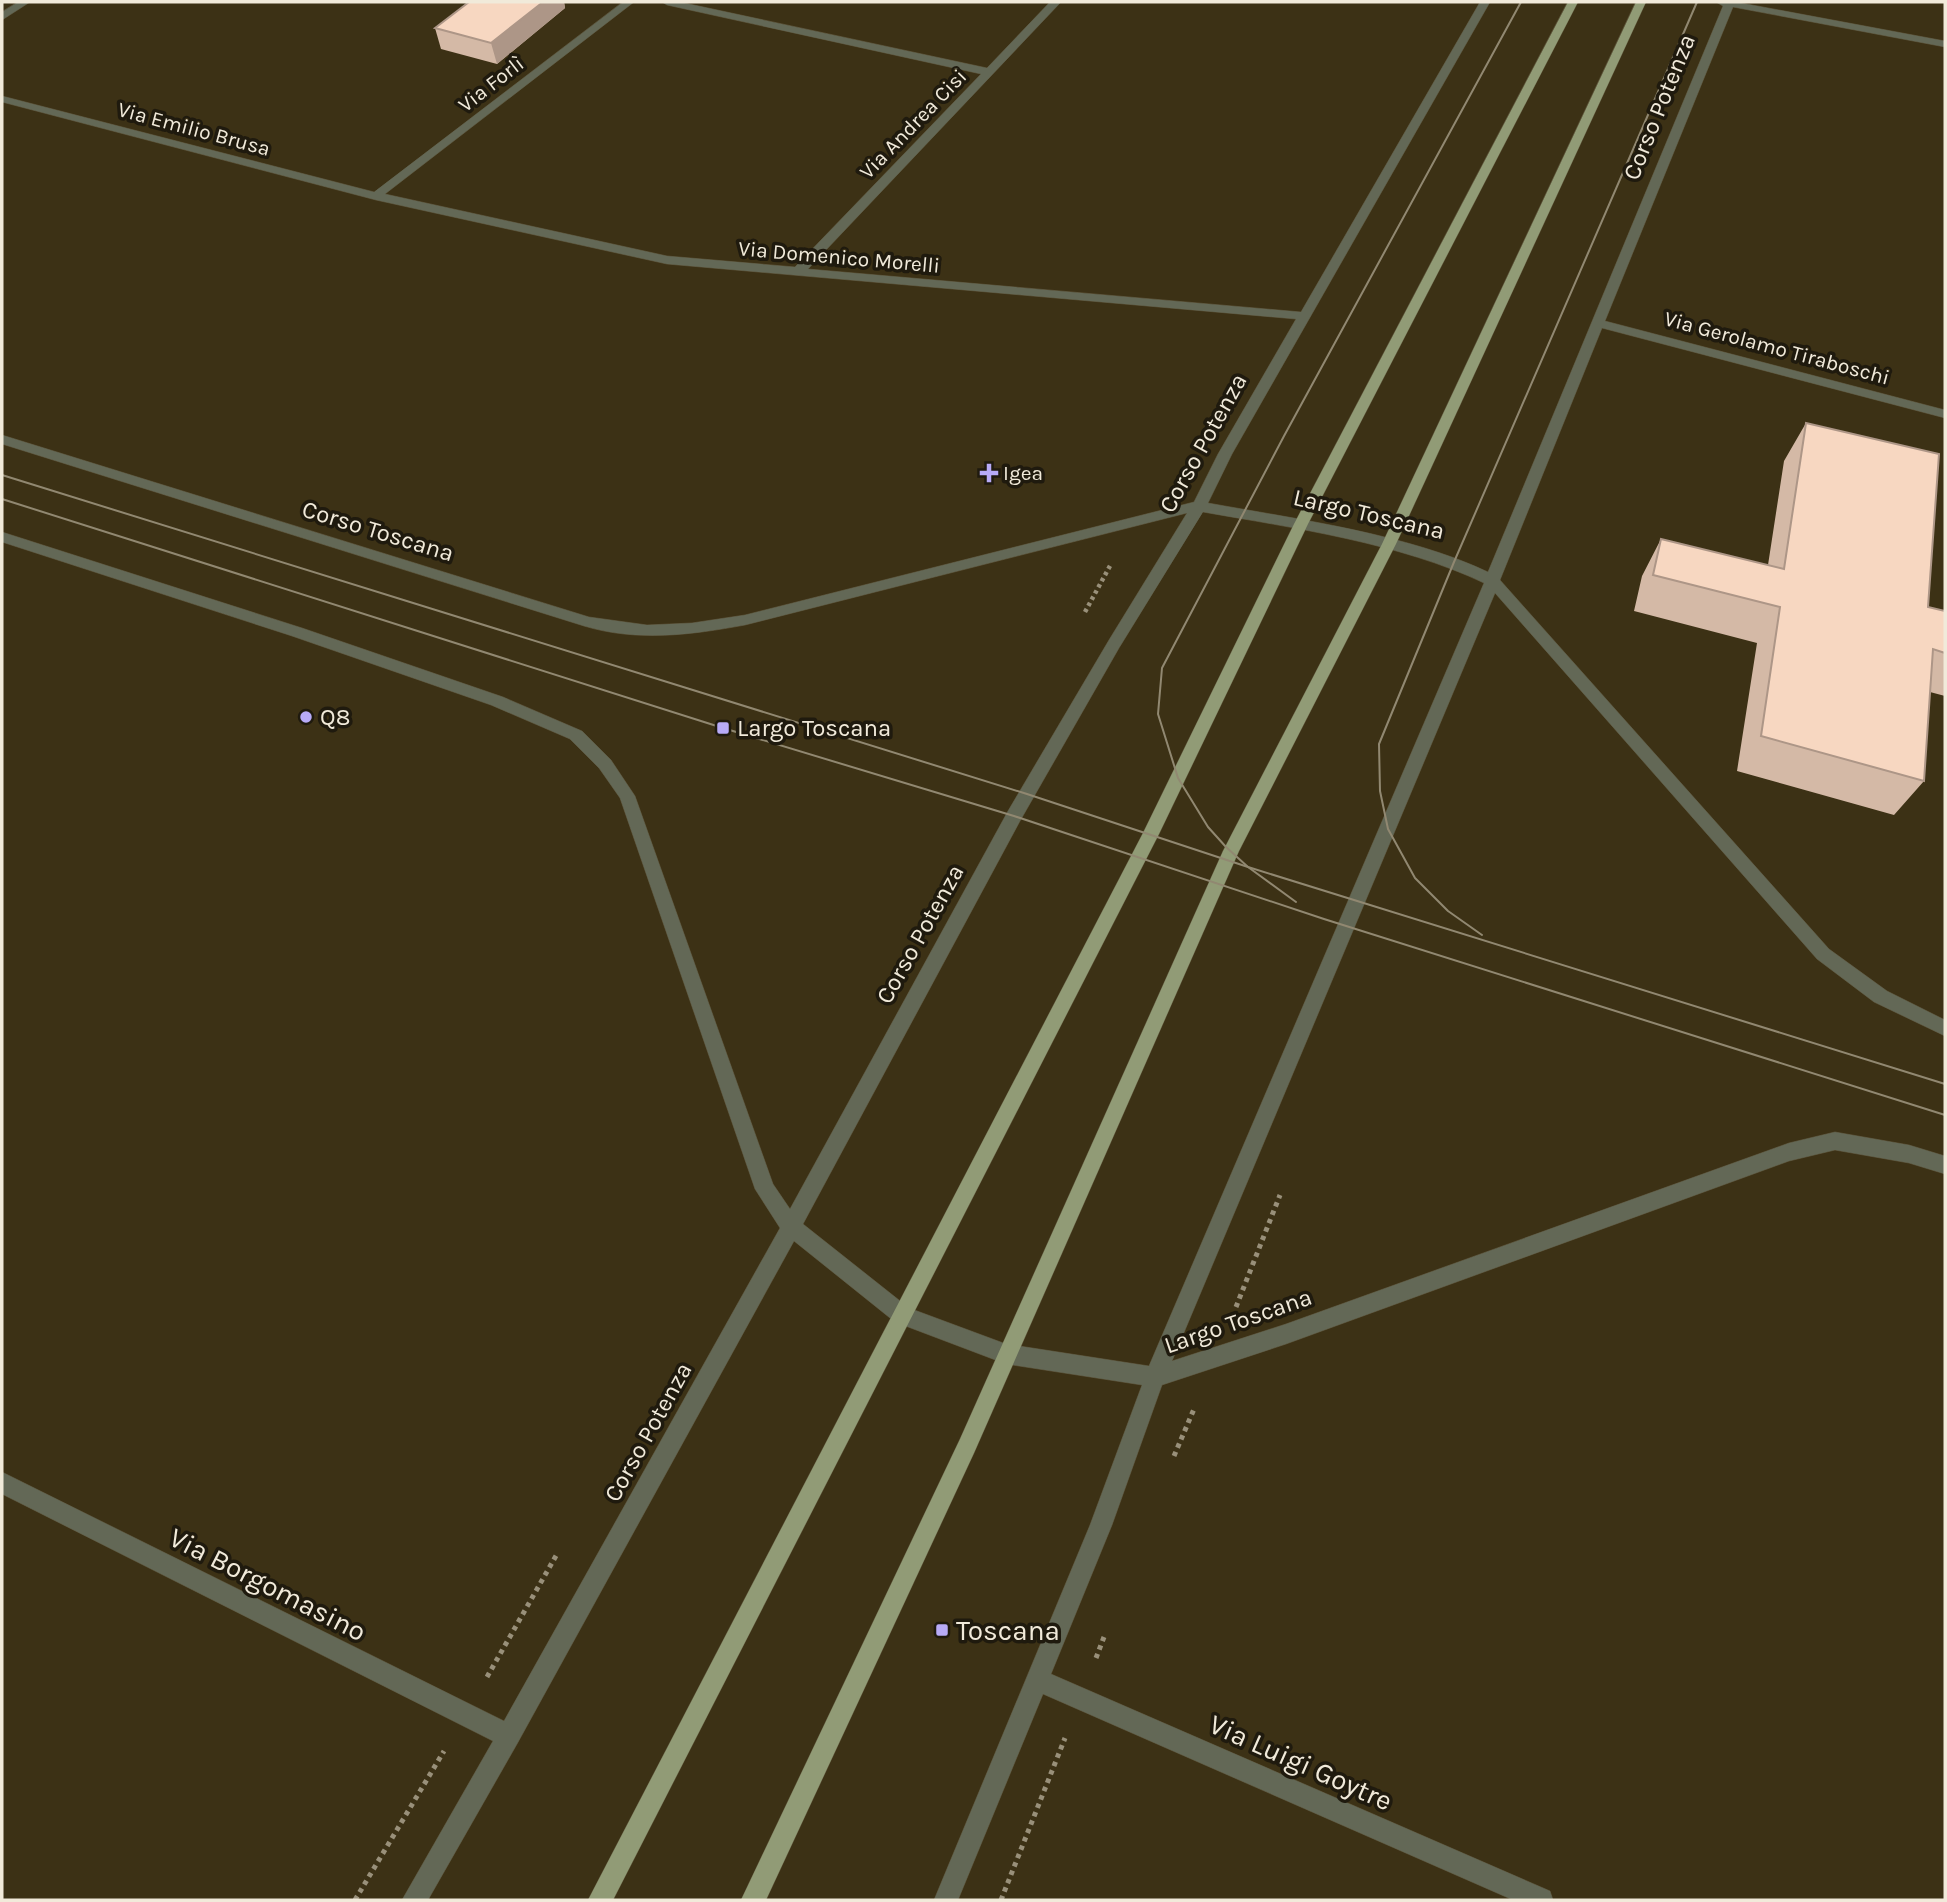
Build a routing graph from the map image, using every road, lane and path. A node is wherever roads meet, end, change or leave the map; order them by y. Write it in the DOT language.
graph roads {
  1 [pos="25,2"];
  2 [pos="629,2"];
  3 [pos="667,2"];
  4 [pos="1056,2"];
  5 [pos="1485,2"];
  6 [pos="1573,2"];
  7 [pos="1641,2"];
  8 [pos="1726,3"];
  9 [pos="2,16"];
  10 [pos="1945,44"];
  11 [pos="989,72"];
  12 [pos="2,99"];
  13 [pos="376,197"];
  14 [pos="797,273"];
  15 [pos="1305,316"];
  16 [pos="1598,323"];
  17 [pos="1945,414"];
  18 [pos="2,439"];
  19 [pos="1199,506"];
  20 [pos="1301,524"];
  21 [pos="2,537"];
  22 [pos="1389,544"];
  23 [pos="1492,580"];
  24 [pos="745,620"];
  25 [pos="1945,1028"];
  26 [pos="1945,1165"];
  27 [pos="1281,1191"];
  28 [pos="791,1227"];
  29 [pos="902,1315"];
  30 [pos="1006,1354"];
  31 [pos="1217,1357"];
  32 [pos="1154,1377"];
  33 [pos="1169,1467"];
  34 [pos="2,1483"];
  35 [pos="1105,1634"];
  36 [pos="1037,1680"];
  37 [pos="1081,1698"];
  38 [pos="509,1736"];
  39 [pos="414,1900"];
  40 [pos="600,1900"];
  41 [pos="753,1900"];
  42 [pos="946,1900"];
  43 [pos="1001,1900"];
  44 [pos="1541,1900"];
  1 -- 9 [label="street"];
  2 -- 13 [label="street, Via Forlì"];
  3 -- 11 [label="street"];
  4 -- 11 [label="street, Via Andrea Cisi"];
  5 -- 15 [label="street, Corso Potenza"];
  6 -- 20 [label="main road"];
  7 -- 22 [label="main road"];
  8 -- 10 [label="street"];
  8 -- 16 [label="street, Corso Potenza"];
  11 -- 14 [label="street, Via Andrea Cisi"];
  12 -- 13 [label="street, Via Emilio Brusa"];
  13 -- 14 [label="street, Via Domenico Morelli"];
  14 -- 15 [label="street, Via Domenico Morelli"];
  15 -- 19 [label="street, Corso Potenza"];
  16 -- 17 [label="street, Via Gerolamo Tiraboschi"];
  16 -- 23 [label="street, Corso Potenza"];
  18 -- 24 [label="street, Corso Toscana"];
  19 -- 20 [label="street, Largo Toscana"];
  19 -- 24 [label="street, Largo Toscana"];
  19 -- 28 [label="street, Corso Potenza"];
  20 -- 22 [label="street, Largo Toscana"];
  20 -- 29 [label="main road"];
  21 -- 28 [label="street, Largo Toscana"];
  22 -- 23 [label="street, Largo Toscana"];
  22 -- 30 [label="main road"];
  23 -- 25 [label="street, Largo Toscana"];
  23 -- 32 [label="street, Corso Potenza"];
  26 -- 31 [label="street, Largo Toscana"];
  27 -- 31 [label="path"];
  28 -- 29 [label="street, Largo Toscana"];
  28 -- 38 [label="street, Corso Potenza"];
  29 -- 30 [label="street, Largo Toscana"];
  29 -- 40 [label="main road"];
  30 -- 32 [label="street, Largo Toscana"];
  30 -- 41 [label="main road"];
  31 -- 32 [label="street, Largo Toscana"];
  31 -- 33 [label="path"];
  32 -- 36 [label="street, Corso Potenza"];
  34 -- 38 [label="street, Via Borgomasino"];
  35 -- 37 [label="path"];
  36 -- 37 [label="street, Via Luigi Goytre"];
  36 -- 42 [label="street, Corso Potenza"];
  37 -- 43 [label="path"];
  37 -- 44 [label="street, Via Luigi Goytre"];
  38 -- 39 [label="street, Corso Potenza"];
}
